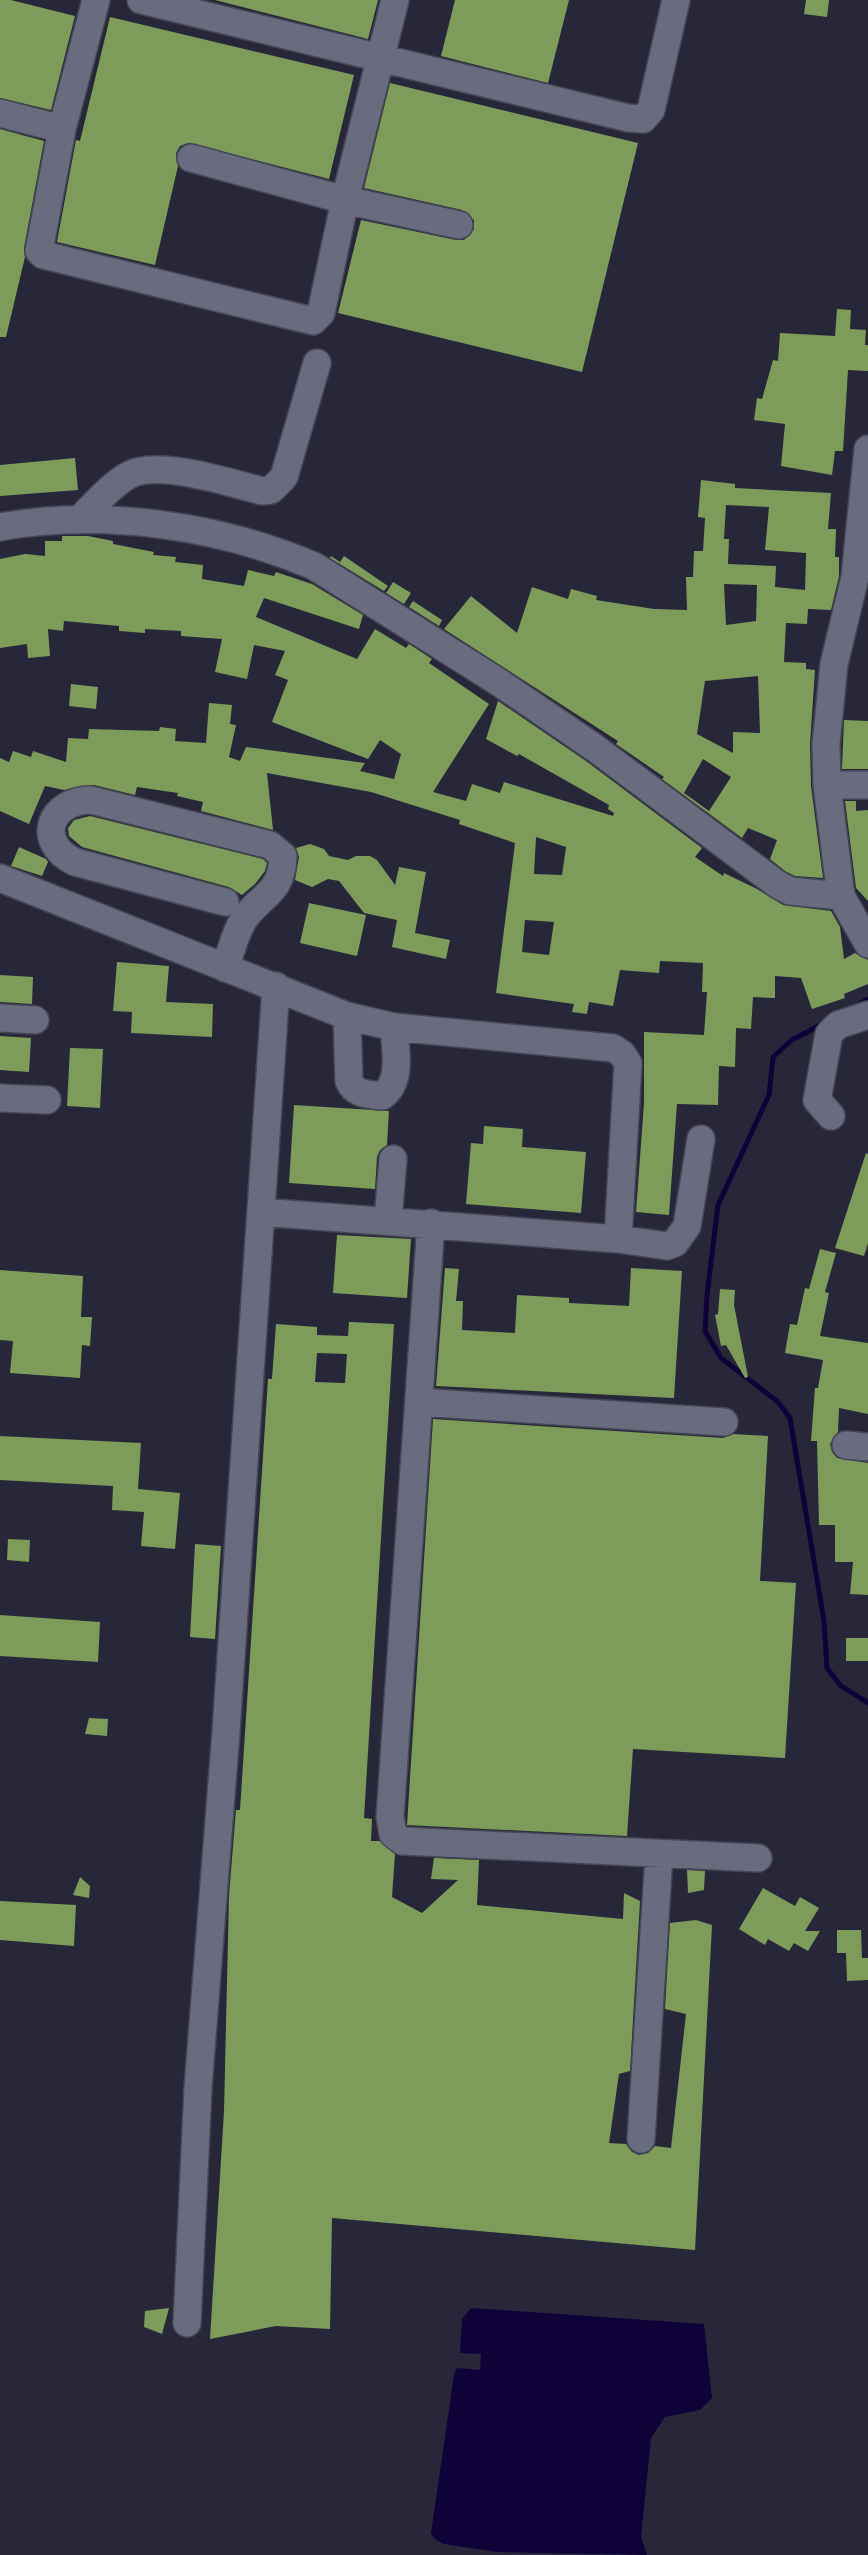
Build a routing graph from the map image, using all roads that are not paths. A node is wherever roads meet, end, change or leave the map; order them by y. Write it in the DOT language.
graph roads {
  1 [pos="96,0"];
  2 [pos="141,0"];
  3 [pos="395,0"];
  4 [pos="676,0"];
  5 [pos="382,57"];
  6 [pos="0,113"];
  7 [pos="62,129"];
  8 [pos="191,158"];
  9 [pos="345,200"];
  10 [pos="459,225"];
  11 [pos="317,363"];
  12 [pos="868,448"];
  13 [pos="865,499"];
  14 [pos="80,519"];
  15 [pos="0,527"];
  16 [pos="827,785"];
  17 [pos="868,785"];
  18 [pos="0,878"];
  19 [pos="841,896"];
  20 [pos="225,902"];
  21 [pos="868,945"];
  22 [pos="225,968"];
  23 [pos="276,986"];
  24 [pos="868,1015"];
  25 [pos="347,1016"];
  26 [pos="0,1018"];
  27 [pos="35,1020"];
  28 [pos="394,1027"];
  29 [pos="0,1098"];
  30 [pos="48,1100"];
  31 [pos="831,1116"];
  32 [pos="701,1139"];
  33 [pos="393,1159"];
  34 [pos="261,1212"];
  35 [pos="388,1220"];
  36 [pos="431,1223"];
  37 [pos="618,1239"];
  38 [pos="419,1402"];
  39 [pos="724,1422"];
  40 [pos="659,1855"];
  41 [pos="758,1858"];
  42 [pos="641,2139"];
  43 [pos="187,2323"];
  1 -- 7 [label="street"];
  2 -- 5 [label="street"];
  3 -- 5 [label="street"];
  4 -- 5 [label="street"];
  5 -- 9 [label="street"];
  6 -- 7 [label="street"];
  7 -- 9 [label="street"];
  8 -- 9 [label="street"];
  9 -- 10 [label="street"];
  11 -- 14 [label="street"];
  12 -- 13 [label="street"];
  13 -- 16 [label="street"];
  14 -- 15 [label="street"];
  14 -- 19 [label="street"];
  16 -- 17 [label="street"];
  16 -- 19 [label="street"];
  18 -- 22 [label="street"];
  19 -- 21 [label="street"];
  20 -- 22 [label="street"];
  22 -- 23 [label="street"];
  23 -- 25 [label="street"];
  23 -- 34 [label="street"];
  24 -- 31 [label="street"];
  25 -- 28 [label="street"];
  25 -- 28 [label="street"];
  26 -- 27 [label="street"];
  28 -- 37 [label="street"];
  29 -- 30 [label="street"];
  32 -- 37 [label="street"];
  33 -- 35 [label="street"];
  34 -- 35 [label="street"];
  34 -- 43 [label="street"];
  35 -- 36 [label="street"];
  36 -- 37 [label="street"];
  36 -- 38 [label="street"];
  38 -- 39 [label="street"];
  38 -- 40 [label="street"];
  40 -- 41 [label="street"];
  40 -- 42 [label="street"];
}
